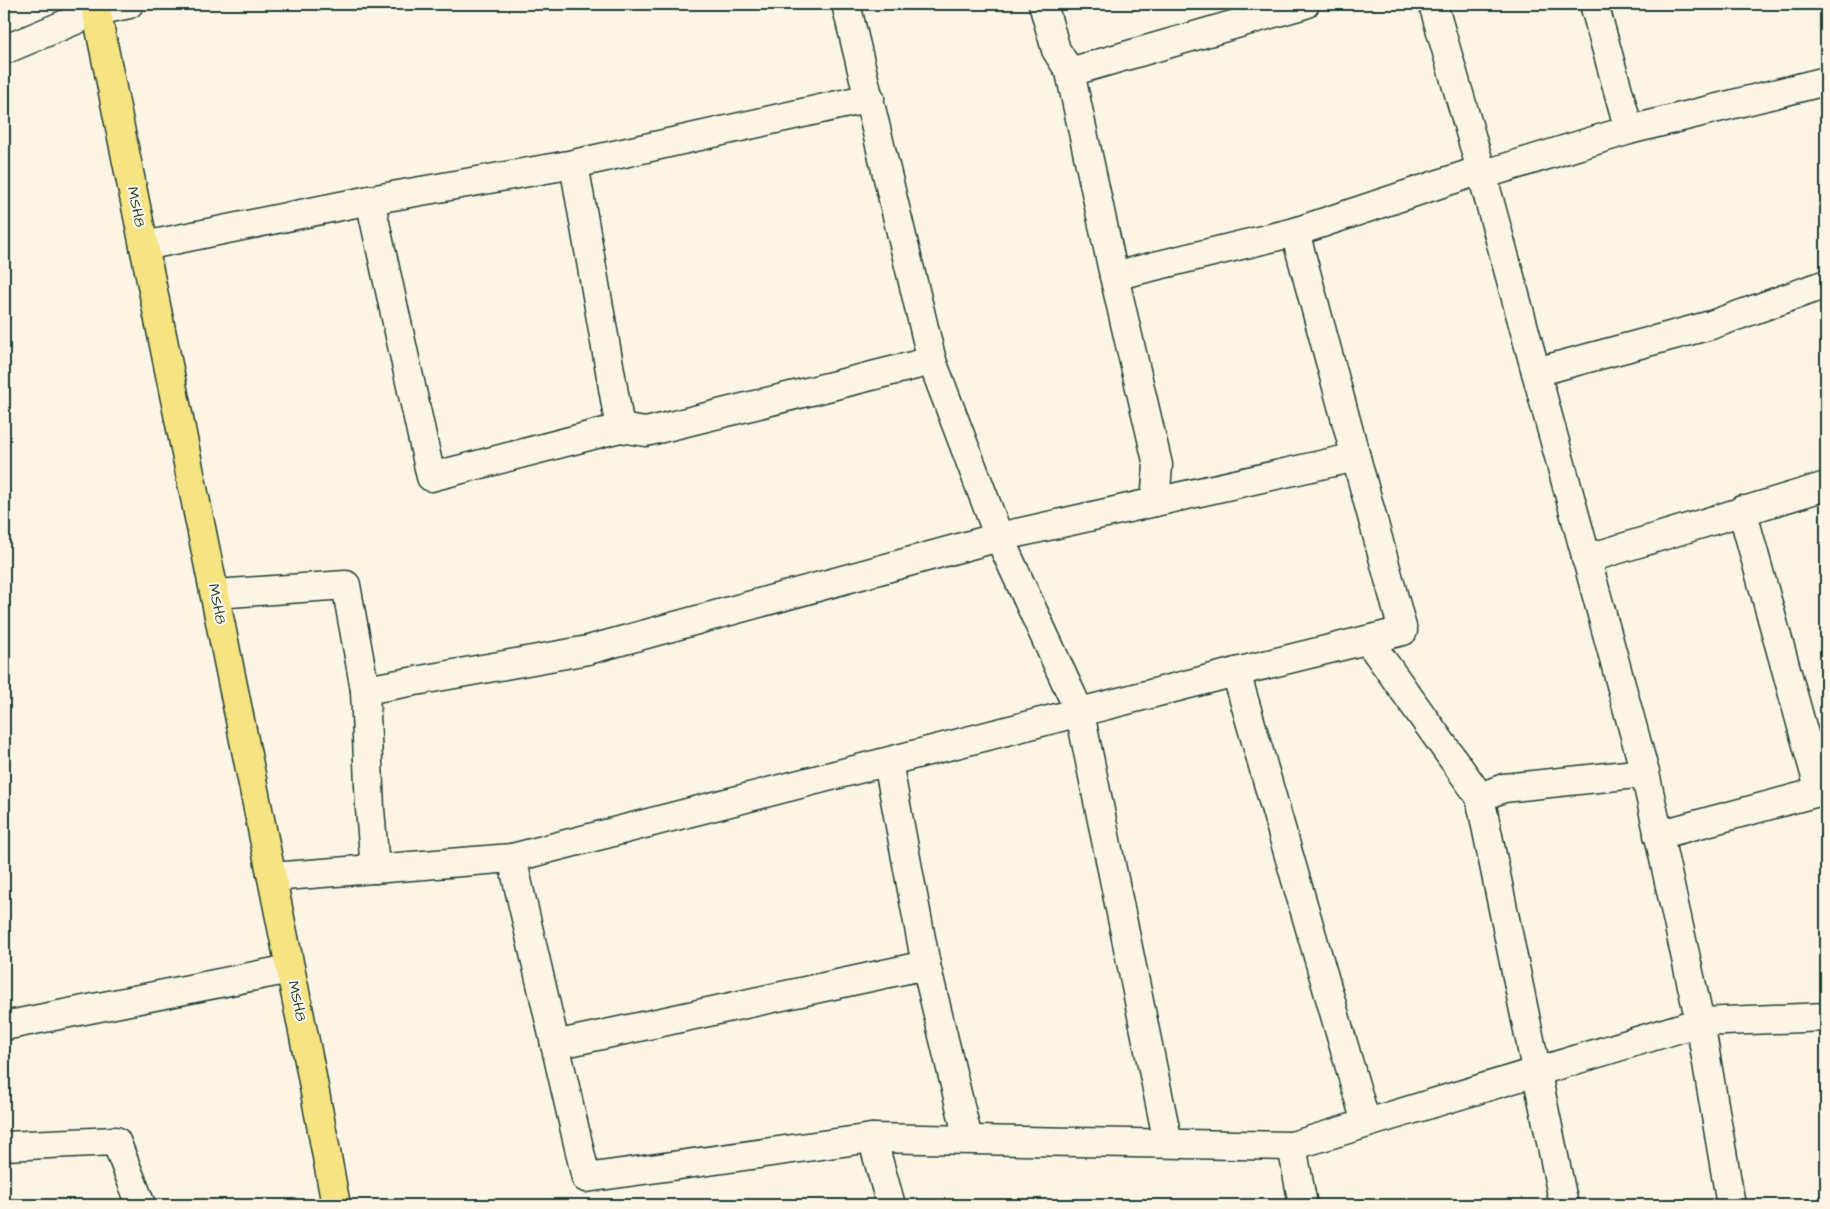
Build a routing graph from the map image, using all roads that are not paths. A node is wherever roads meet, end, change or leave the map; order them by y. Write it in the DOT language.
graph roads {
  1 [pos="129,4"];
  2 [pos="846,4"];
  3 [pos="1043,4"];
  4 [pos="1305,4"];
  5 [pos="1433,4"];
  6 [pos="1594,4"];
  7 [pos="99,6"];
  8 [pos="4,50"];
  9 [pos="1070,72"];
  10 [pos="1826,81"];
  11 [pos="870,98"];
  12 [pos="1629,130"];
  13 [pos="574,164"];
  14 [pos="1482,172"];
  15 [pos="370,200"];
  16 [pos="1295,232"];
  17 [pos="144,246"];
  18 [pos="1114,276"];
  19 [pos="1826,284"];
  20 [pos="932,361"];
  21 [pos="1536,372"];
  22 [pos="620,428"];
  23 [pos="1356,457"];
  24 [pos="1826,486"];
  25 [pos="1155,502"];
  26 [pos="1742,510"];
  27 [pos="999,537"];
  28 [pos="1586,559"];
  29 [pos="215,594"];
  30 [pos="1368,640"];
  31 [pos="1236,672"];
  32 [pos="365,690"];
  33 [pos="1080,713"];
  34 [pos="888,762"];
  35 [pos="1645,773"];
  36 [pos="1823,791"];
  37 [pos="1480,797"];
  38 [pos="1658,835"];
  39 [pos="512,858"];
  40 [pos="375,869"];
  41 [pos="272,877"];
  42 [pos="926,965"];
  43 [pos="290,969"];
  44 [pos="1826,1016"];
  45 [pos="1700,1022"];
  46 [pos="4,1026"];
  47 [pos="556,1045"];
  48 [pos="1536,1072"];
  49 [pos="1366,1123"];
  50 [pos="872,1138"];
  51 [pos="968,1139"];
  52 [pos="1168,1143"];
  53 [pos="4,1146"];
  54 [pos="1292,1146"];
  55 [pos="141,1205"];
  56 [pos="336,1205"];
  57 [pos="891,1205"];
  58 [pos="1304,1205"];
  59 [pos="1564,1205"];
  60 [pos="1731,1205"];
  1 -- 7 [label="street"];
  2 -- 11 [label="street"];
  3 -- 9 [label="street"];
  4 -- 9 [label="street"];
  5 -- 14 [label="street"];
  6 -- 12 [label="street"];
  7 -- 8 [label="street"];
  7 -- 17 [label="main road, MSH8 / MSH8"];
  9 -- 18 [label="street"];
  10 -- 12 [label="street"];
  11 -- 13 [label="street"];
  11 -- 20 [label="street"];
  12 -- 14 [label="street"];
  13 -- 15 [label="street"];
  13 -- 22 [label="street"];
  14 -- 16 [label="street"];
  14 -- 21 [label="street"];
  15 -- 17 [label="street"];
  15 -- 22 [label="street"];
  16 -- 18 [label="street"];
  16 -- 23 [label="street"];
  17 -- 29 [label="main road, MSH8 / MSH8"];
  18 -- 25 [label="street"];
  19 -- 21 [label="street"];
  20 -- 22 [label="street"];
  20 -- 27 [label="street"];
  21 -- 28 [label="street"];
  23 -- 25 [label="street"];
  23 -- 30 [label="street"];
  24 -- 26 [label="street"];
  25 -- 27 [label="street"];
  26 -- 28 [label="street"];
  26 -- 36 [label="street"];
  27 -- 32 [label="street"];
  27 -- 33 [label="street"];
  28 -- 35 [label="street"];
  29 -- 32 [label="street"];
  29 -- 41 [label="main road, MSH8 / MSH8"];
  30 -- 31 [label="street"];
  30 -- 37 [label="street"];
  31 -- 33 [label="street"];
  31 -- 49 [label="street"];
  32 -- 40 [label="street"];
  33 -- 34 [label="street"];
  33 -- 52 [label="street"];
  34 -- 39 [label="street"];
  34 -- 42 [label="street"];
  35 -- 37 [label="street"];
  35 -- 38 [label="street"];
  36 -- 38 [label="street"];
  37 -- 48 [label="street"];
  38 -- 45 [label="street"];
  39 -- 40 [label="street"];
  39 -- 47 [label="street"];
  40 -- 41 [label="street"];
  41 -- 43 [label="main road, MSH8 / MSH8"];
  42 -- 47 [label="street"];
  42 -- 51 [label="street"];
  43 -- 46 [label="street"];
  43 -- 56 [label="main road, MSH8 / MSH8"];
  44 -- 45 [label="street"];
  45 -- 48 [label="street"];
  45 -- 60 [label="street"];
  47 -- 50 [label="street"];
  48 -- 49 [label="street"];
  48 -- 59 [label="street"];
  49 -- 54 [label="street"];
  50 -- 51 [label="street"];
  50 -- 57 [label="street"];
  51 -- 52 [label="street"];
  52 -- 54 [label="street"];
  53 -- 55 [label="street"];
  54 -- 58 [label="street"];
}
